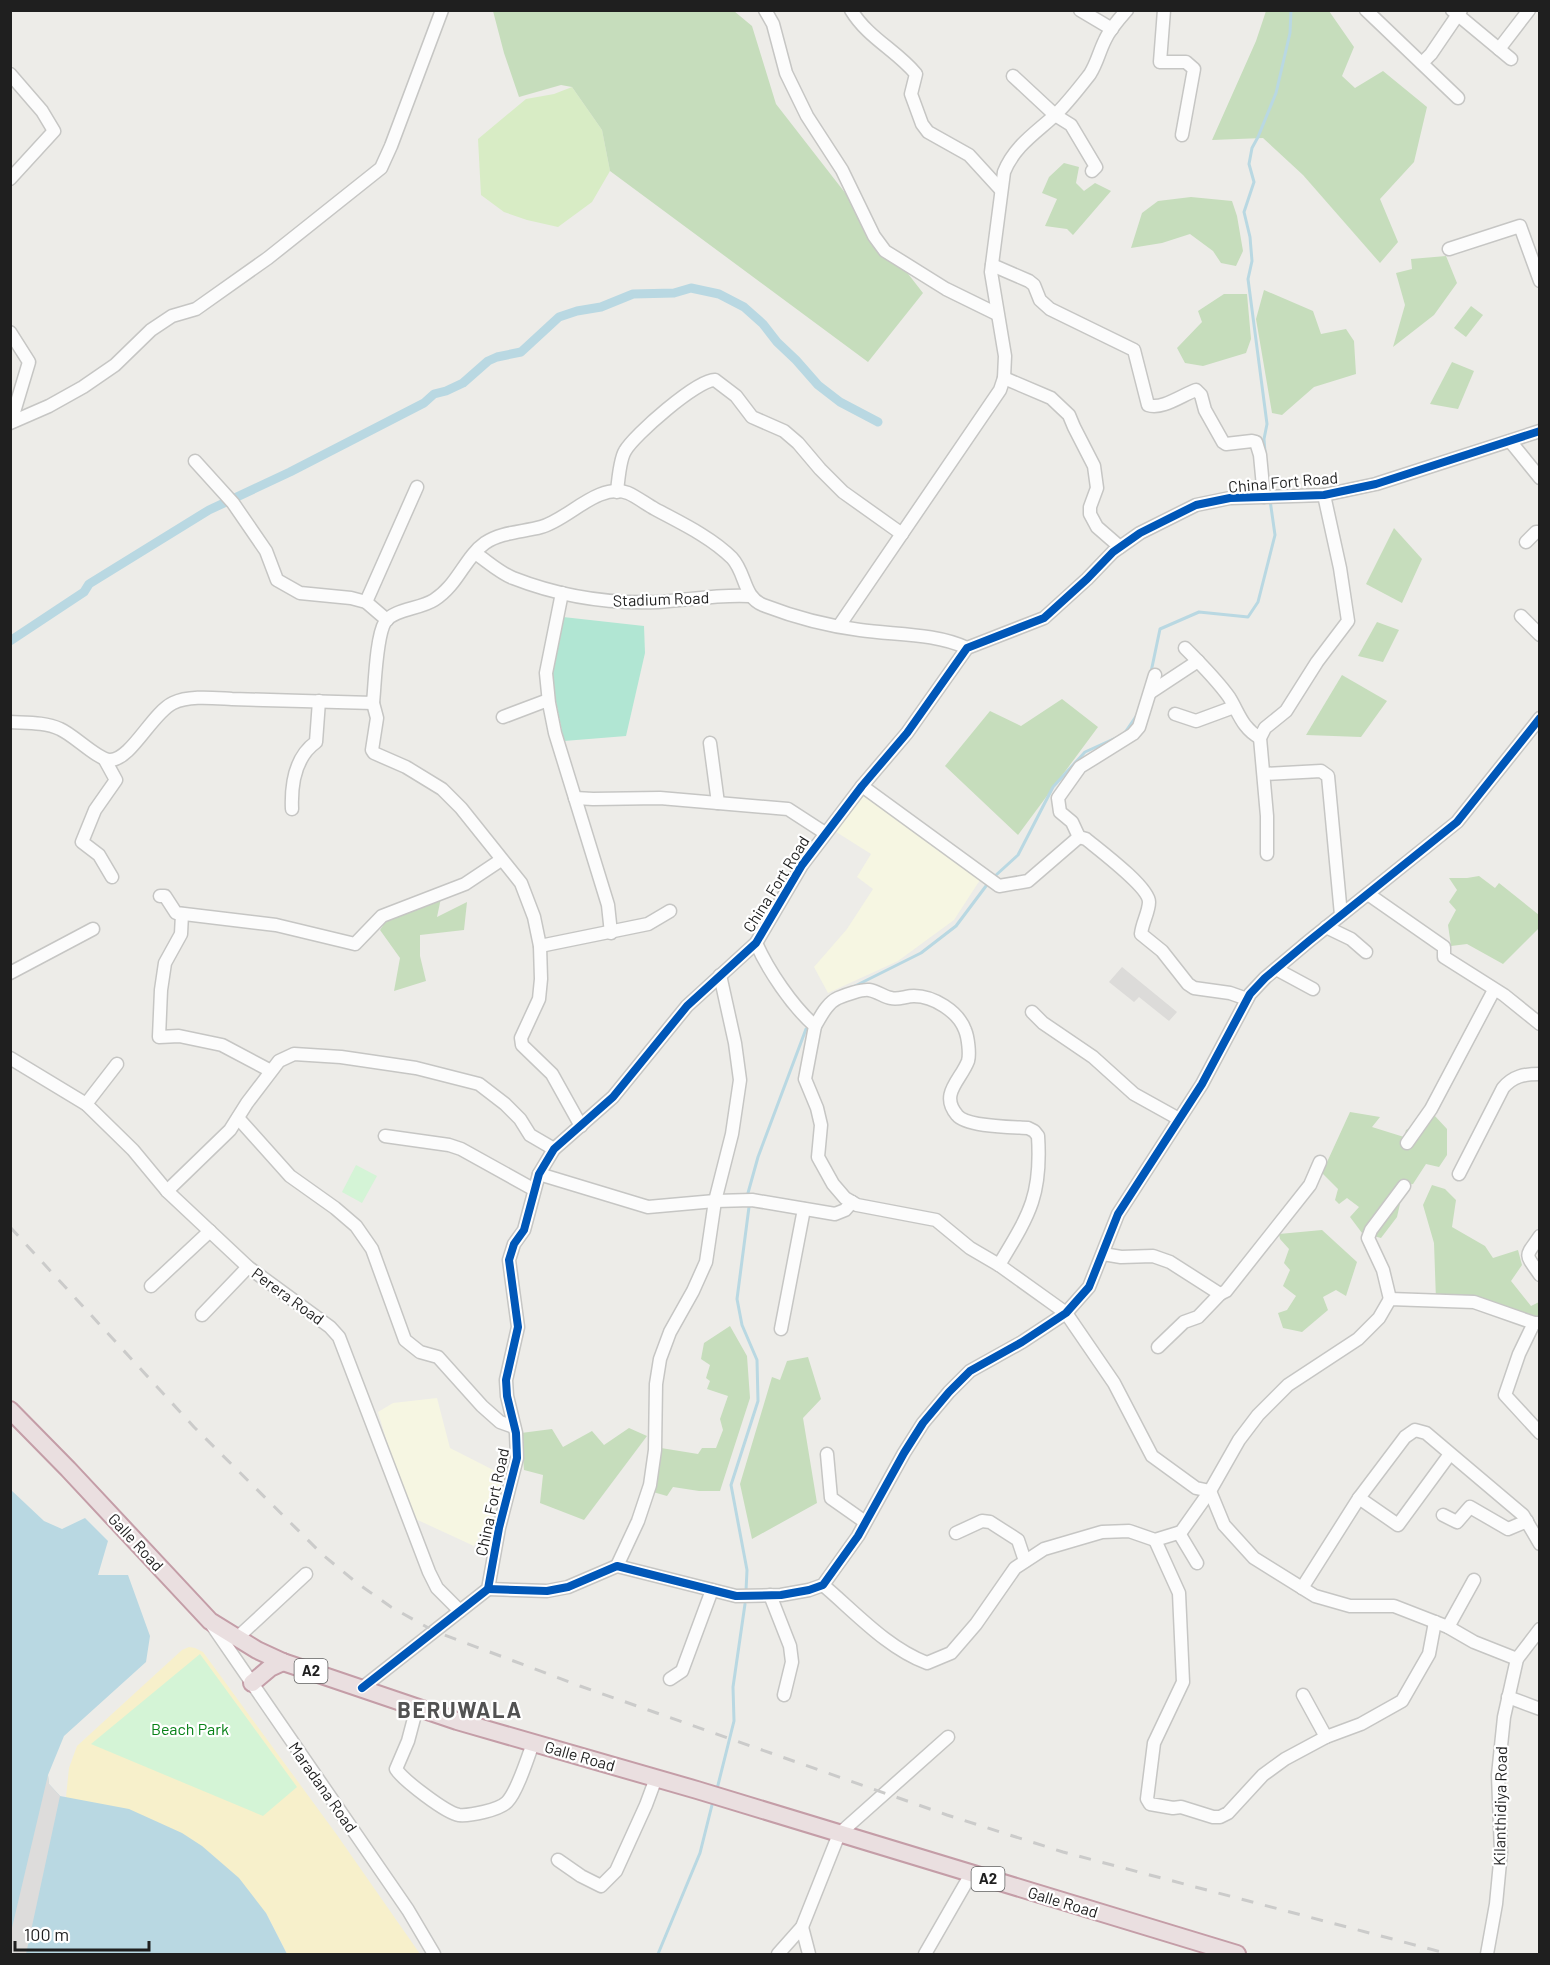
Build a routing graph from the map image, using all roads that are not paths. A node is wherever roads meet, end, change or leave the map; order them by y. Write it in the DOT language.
graph roads {
  1 [pos="442,10"];
  2 [pos="765,10"];
  3 [pos="851,10"];
  4 [pos="1080,10"];
  5 [pos="1127,10"];
  6 [pos="1164,10"];
  7 [pos="1366,10"];
  8 [pos="1529,10"];
  9 [pos="1457,12"];
  10 [pos="1112,29"];
  11 [pos="1499,49"];
  12 [pos="1511,59"];
  13 [pos="1422,63"];
  14 [pos="10,74"];
  15 [pos="1013,76"];
  16 [pos="1458,98"];
  17 [pos="1055,115"];
  18 [pos="1182,135"];
  19 [pos="1092,171"];
  20 [pos="10,179"];
  21 [pos="1001,190"];
  22 [pos="1449,249"];
  23 [pos="992,265"];
  24 [pos="1539,281"];
  25 [pos="997,314"];
  26 [pos="10,332"];
  27 [pos="1004,378"];
  28 [pos="11,422"];
  29 [pos="1539,431"];
  30 [pos="1510,441"];
  31 [pos="195,461"];
  32 [pos="1539,478"];
  33 [pos="417,487"];
  34 [pos="616,492"];
  35 [pos="1324,495"];
  36 [pos="1270,497"];
  37 [pos="1539,532"];
  38 [pos="902,534"];
  39 [pos="1526,542"];
  40 [pos="1120,547"];
  41 [pos="475,553"];
  42 [pos="562,593"];
  43 [pos="750,596"];
  44 [pos="366,602"];
  45 [pos="1521,616"];
  46 [pos="387,620"];
  47 [pos="839,626"];
  48 [pos="1539,635"];
  49 [pos="967,648"];
  50 [pos="1185,648"];
  51 [pos="1198,662"];
  52 [pos="1155,675"];
  53 [pos="1151,692"];
  54 [pos="548,700"];
  55 [pos="319,701"];
  56 [pos="373,703"];
  57 [pos="1234,707"];
  58 [pos="1175,714"];
  59 [pos="503,717"];
  60 [pos="1539,718"];
  61 [pos="10,722"];
  62 [pos="1260,738"];
  63 [pos="710,743"];
  64 [pos="105,760"];
  65 [pos="1264,774"];
  66 [pos="862,786"];
  67 [pos="575,798"];
  68 [pos="718,803"];
  69 [pos="292,809"];
  70 [pos="825,833"];
  71 [pos="1079,837"];
  72 [pos="1267,854"];
  73 [pos="501,860"];
  74 [pos="112,877"];
  75 [pos="1368,894"];
  76 [pos="160,896"];
  77 [pos="670,911"];
  78 [pos="182,914"];
  79 [pos="1341,915"];
  80 [pos="1326,927"];
  81 [pos="93,929"];
  82 [pos="611,933"];
  83 [pos="756,943"];
  84 [pos="540,946"];
  85 [pos="1366,952"];
  86 [pos="1276,969"];
  87 [pos="10,974"];
  88 [pos="720,975"];
  89 [pos="1312,989"];
  90 [pos="1494,990"];
  91 [pos="1247,999"];
  92 [pos="1032,1012"];
  93 [pos="1539,1024"];
  94 [pos="815,1026"];
  95 [pos="10,1058"];
  96 [pos="117,1064"];
  97 [pos="272,1071"];
  98 [pos="1539,1074"];
  99 [pos="86,1104"];
  100 [pos="238,1118"];
  101 [pos="1179,1119"];
  102 [pos="581,1126"];
  103 [pos="385,1136"];
  104 [pos="1407,1143"];
  105 [pos="554,1149"];
  106 [pos="1320,1162"];
  107 [pos="539,1174"];
  108 [pos="1459,1174"];
  109 [pos="1404,1186"];
  110 [pos="534,1189"];
  111 [pos="167,1191"];
  112 [pos="715,1201"];
  113 [pos="852,1202"];
  114 [pos="804,1209"];
  115 [pos="210,1231"];
  116 [pos="1539,1236"];
  117 [pos="1103,1254"];
  118 [pos="999,1265"];
  119 [pos="248,1267"];
  120 [pos="1539,1275"];
  121 [pos="151,1286"];
  122 [pos="1220,1294"];
  123 [pos="1390,1299"];
  124 [pos="1066,1313"];
  125 [pos="202,1315"];
  126 [pos="1537,1323"];
  127 [pos="781,1329"];
  128 [pos="1158,1347"];
  129 [pos="10,1410"];
  130 [pos="514,1427"];
  131 [pos="1539,1433"];
  132 [pos="827,1454"];
  133 [pos="1450,1454"];
  134 [pos="1210,1491"];
  135 [pos="1359,1498"];
  136 [pos="1443,1515"];
  137 [pos="1527,1521"];
  138 [pos="865,1522"];
  139 [pos="956,1533"];
  140 [pos="1179,1533"];
  141 [pos="1155,1540"];
  142 [pos="1539,1544"];
  143 [pos="1026,1561"];
  144 [pos="1197,1563"];
  145 [pos="617,1566"];
  146 [pos="306,1574"];
  147 [pos="1474,1580"];
  148 [pos="823,1585"];
  149 [pos="1302,1588"];
  150 [pos="488,1589"];
  151 [pos="711,1590"];
  152 [pos="770,1595"];
  153 [pos="460,1611"];
  154 [pos="210,1621"];
  155 [pos="1435,1622"];
  156 [pos="1448,1627"];
  157 [pos="1539,1629"];
  158 [pos="237,1638"];
  159 [pos="1517,1659"];
  160 [pos="283,1662"];
  161 [pos="670,1679"];
  162 [pos="252,1683"];
  163 [pos="362,1688"];
  164 [pos="784,1695"];
  165 [pos="1303,1695"];
  166 [pos="1508,1697"];
  167 [pos="417,1707"];
  168 [pos="1539,1709"];
  169 [pos="948,1737"];
  170 [pos="1326,1737"];
  171 [pos="533,1743"];
  172 [pos="656,1778"];
  173 [pos="839,1834"];
  174 [pos="558,1860"];
  175 [pos="971,1874"];
  176 [pos="802,1927"];
  177 [pos="434,1954"];
  178 [pos="778,1954"];
  179 [pos="809,1954"];
  180 [pos="926,1954"];
  181 [pos="1237,1954"];
  182 [pos="1487,1954"];
  1 -- 28 [label="street"];
  2 -- 25 [label="street"];
  3 -- 21 [label="street"];
  4 -- 10 [label="street"];
  5 -- 10 [label="street"];
  6 -- 18 [label="street"];
  7 -- 13 [label="street"];
  8 -- 11 [label="street"];
  9 -- 11 [label="street"];
  9 -- 13 [label="street"];
  10 -- 17 [label="street"];
  11 -- 12 [label="street"];
  13 -- 16 [label="street"];
  14 -- 20 [label="street"];
  15 -- 17 [label="street"];
  17 -- 19 [label="street"];
  17 -- 21 [label="street"];
  21 -- 23 [label="street"];
  22 -- 24 [label="street"];
  23 -- 25 [label="street"];
  23 -- 36 [label="street"];
  25 -- 27 [label="street"];
  26 -- 28 [label="street"];
  27 -- 38 [label="street"];
  27 -- 40 [label="street"];
  29 -- 30 [label="street, China Fort Road"];
  30 -- 32 [label="street"];
  30 -- 35 [label="street, China Fort Road"];
  31 -- 44 [label="street"];
  33 -- 44 [label="street"];
  34 -- 38 [label="street"];
  34 -- 41 [label="street"];
  34 -- 43 [label="street"];
  35 -- 36 [label="street, China Fort Road"];
  35 -- 62 [label="street"];
  36 -- 40 [label="street, China Fort Road"];
  37 -- 39 [label="street"];
  38 -- 47 [label="street"];
  40 -- 49 [label="street, China Fort Road"];
  41 -- 42 [label="street, Stadium Road"];
  41 -- 46 [label="street"];
  42 -- 43 [label="street, Stadium Road"];
  42 -- 54 [label="street"];
  43 -- 47 [label="street"];
  44 -- 46 [label="street"];
  45 -- 48 [label="street"];
  46 -- 56 [label="street"];
  47 -- 49 [label="street"];
  49 -- 66 [label="street, China Fort Road"];
  50 -- 51 [label="street"];
  51 -- 53 [label="street"];
  51 -- 57 [label="street"];
  52 -- 53 [label="street"];
  53 -- 71 [label="street"];
  54 -- 59 [label="street"];
  54 -- 67 [label="street"];
  55 -- 56 [label="street"];
  55 -- 64 [label="street"];
  55 -- 69 [label="street"];
  56 -- 73 [label="street"];
  57 -- 58 [label="street"];
  57 -- 62 [label="street"];
  60 -- 75 [label="street"];
  61 -- 64 [label="street"];
  62 -- 65 [label="street"];
  63 -- 68 [label="street"];
  64 -- 74 [label="street"];
  65 -- 72 [label="street"];
  65 -- 79 [label="street"];
  66 -- 70 [label="street, China Fort Road"];
  66 -- 71 [label="street"];
  67 -- 68 [label="street"];
  67 -- 82 [label="street"];
  68 -- 70 [label="street"];
  70 -- 83 [label="street, China Fort Road"];
  71 -- 91 [label="street"];
  73 -- 78 [label="street"];
  73 -- 84 [label="street"];
  75 -- 79 [label="street"];
  75 -- 90 [label="street"];
  76 -- 78 [label="street"];
  77 -- 82 [label="street"];
  78 -- 97 [label="street"];
  79 -- 80 [label="street"];
  80 -- 85 [label="street"];
  80 -- 86 [label="street"];
  81 -- 87 [label="street"];
  82 -- 84 [label="street"];
  83 -- 88 [label="street, China Fort Road"];
  83 -- 94 [label="street"];
  84 -- 102 [label="street"];
  86 -- 89 [label="street"];
  86 -- 91 [label="street"];
  88 -- 102 [label="street, China Fort Road"];
  88 -- 112 [label="street"];
  90 -- 93 [label="street"];
  90 -- 104 [label="street"];
  91 -- 101 [label="street"];
  92 -- 101 [label="street"];
  94 -- 113 [label="street"];
  94 -- 118 [label="street"];
  95 -- 99 [label="street, Perera Road"];
  96 -- 99 [label="street"];
  97 -- 100 [label="street"];
  97 -- 105 [label="street"];
  98 -- 108 [label="street"];
  99 -- 111 [label="street, Perera Road"];
  100 -- 111 [label="street"];
  100 -- 130 [label="street"];
  101 -- 117 [label="street"];
  102 -- 105 [label="street, China Fort Road"];
  103 -- 110 [label="street"];
  105 -- 107 [label="street, China Fort Road"];
  106 -- 122 [label="street"];
  107 -- 110 [label="street, China Fort Road"];
  107 -- 112 [label="street"];
  109 -- 123 [label="street"];
  110 -- 130 [label="street, China Fort Road"];
  111 -- 115 [label="street, Perera Road"];
  112 -- 114 [label="street"];
  112 -- 145 [label="street"];
  113 -- 114 [label="street"];
  113 -- 118 [label="street"];
  114 -- 127 [label="street"];
  115 -- 119 [label="street, Perera Road"];
  115 -- 121 [label="street"];
  116 -- 120 [label="street"];
  117 -- 122 [label="street"];
  117 -- 124 [label="street"];
  118 -- 124 [label="street"];
  119 -- 125 [label="street"];
  119 -- 153 [label="street, Perera Road"];
  122 -- 128 [label="street"];
  123 -- 126 [label="street"];
  123 -- 134 [label="street"];
  124 -- 134 [label="street"];
  124 -- 138 [label="street"];
  126 -- 131 [label="street"];
  129 -- 154 [label="highway, Galle Road / A2"];
  130 -- 150 [label="street, China Fort Road"];
  132 -- 138 [label="street"];
  133 -- 135 [label="street"];
  133 -- 135 [label="street"];
  133 -- 137 [label="street"];
  134 -- 140 [label="street"];
  134 -- 149 [label="street"];
  135 -- 149 [label="street"];
  136 -- 137 [label="street"];
  137 -- 142 [label="street"];
  138 -- 148 [label="street"];
  139 -- 143 [label="street"];
  140 -- 141 [label="street"];
  140 -- 144 [label="street"];
  141 -- 143 [label="street"];
  141 -- 170 [label="street"];
  143 -- 148 [label="street"];
  145 -- 150 [label="street"];
  145 -- 151 [label="street"];
  146 -- 158 [label="street"];
  147 -- 156 [label="street"];
  148 -- 152 [label="street"];
  149 -- 155 [label="street"];
  150 -- 153 [label="street"];
  151 -- 152 [label="street"];
  151 -- 161 [label="street"];
  152 -- 164 [label="street"];
  153 -- 163 [label="street"];
  154 -- 158 [label="highway, Galle Road / A2"];
  154 -- 162 [label="street, Maradana Road"];
  155 -- 156 [label="street"];
  155 -- 170 [label="street"];
  156 -- 159 [label="street"];
  157 -- 159 [label="street, Kilanthidiya Road"];
  158 -- 160 [label="highway, Galle Road / A2"];
  159 -- 166 [label="street, Kilanthidiya Road"];
  160 -- 162 [label="highway"];
  160 -- 163 [label="highway, Galle Road / A2"];
  162 -- 177 [label="street, Maradana Road"];
  163 -- 167 [label="highway, Galle Road / A2"];
  165 -- 170 [label="street"];
  166 -- 168 [label="street"];
  166 -- 182 [label="street, Kilanthidiya Road"];
  167 -- 171 [label="highway, Galle Road / A2"];
  167 -- 171 [label="street"];
  169 -- 173 [label="street"];
  171 -- 172 [label="highway, Galle Road / A2"];
  172 -- 173 [label="highway, Galle Road / A2"];
  172 -- 174 [label="street"];
  173 -- 175 [label="highway, Galle Road / A2"];
  173 -- 176 [label="street"];
  175 -- 180 [label="street"];
  175 -- 181 [label="highway, Galle Road / A2"];
  176 -- 178 [label="street"];
  176 -- 179 [label="street"];
}
